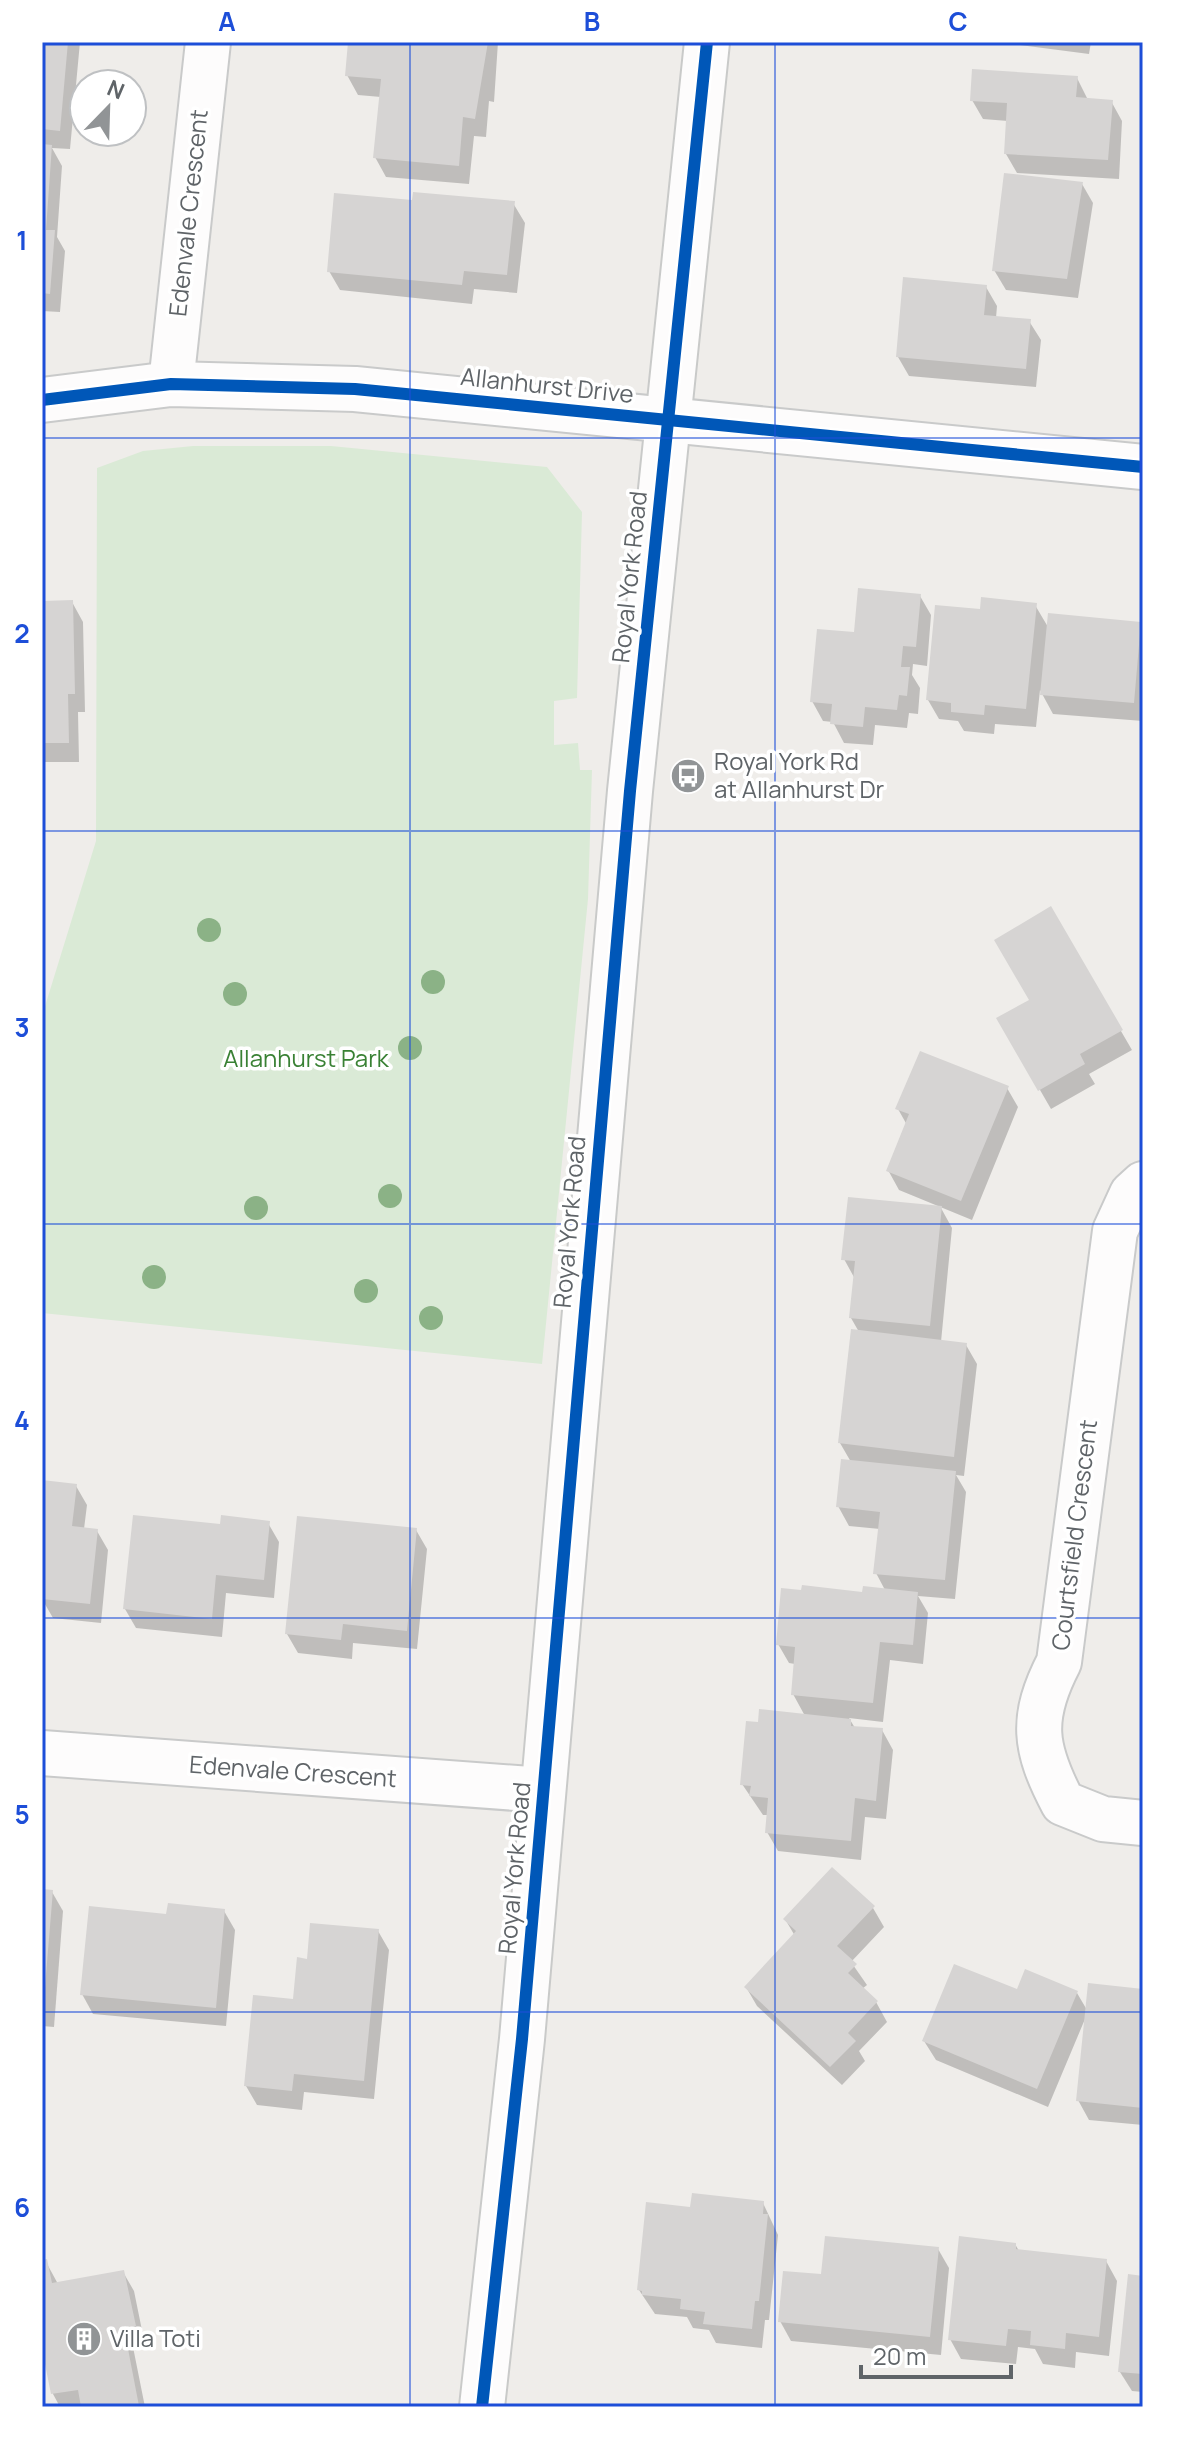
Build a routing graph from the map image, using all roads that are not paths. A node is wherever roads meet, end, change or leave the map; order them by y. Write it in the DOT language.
graph roads {
  1 [pos="208,42"];
  2 [pos="707,42"];
  3 [pos="171,384"];
  4 [pos="42,400"];
  5 [pos="669,419"];
  6 [pos="1143,467"];
  7 [pos="1143,1184"];
  8 [pos="42,1753"];
  9 [pos="543,1790"];
  10 [pos="1143,1823"];
  11 [pos="482,2407"];
  1 -- 3 [label="street, Edenvale Crescent"];
  2 -- 5 [label="street, Royal York Road"];
  3 -- 4 [label="street, Allanhurst Drive"];
  3 -- 5 [label="street, Allanhurst Drive"];
  5 -- 6 [label="street, Allanhurst Drive"];
  5 -- 9 [label="street, Royal York Road"];
  7 -- 10 [label="street, Courtsfield Crescent"];
  8 -- 9 [label="street, Edenvale Crescent"];
  9 -- 11 [label="street, Royal York Road"];
}
